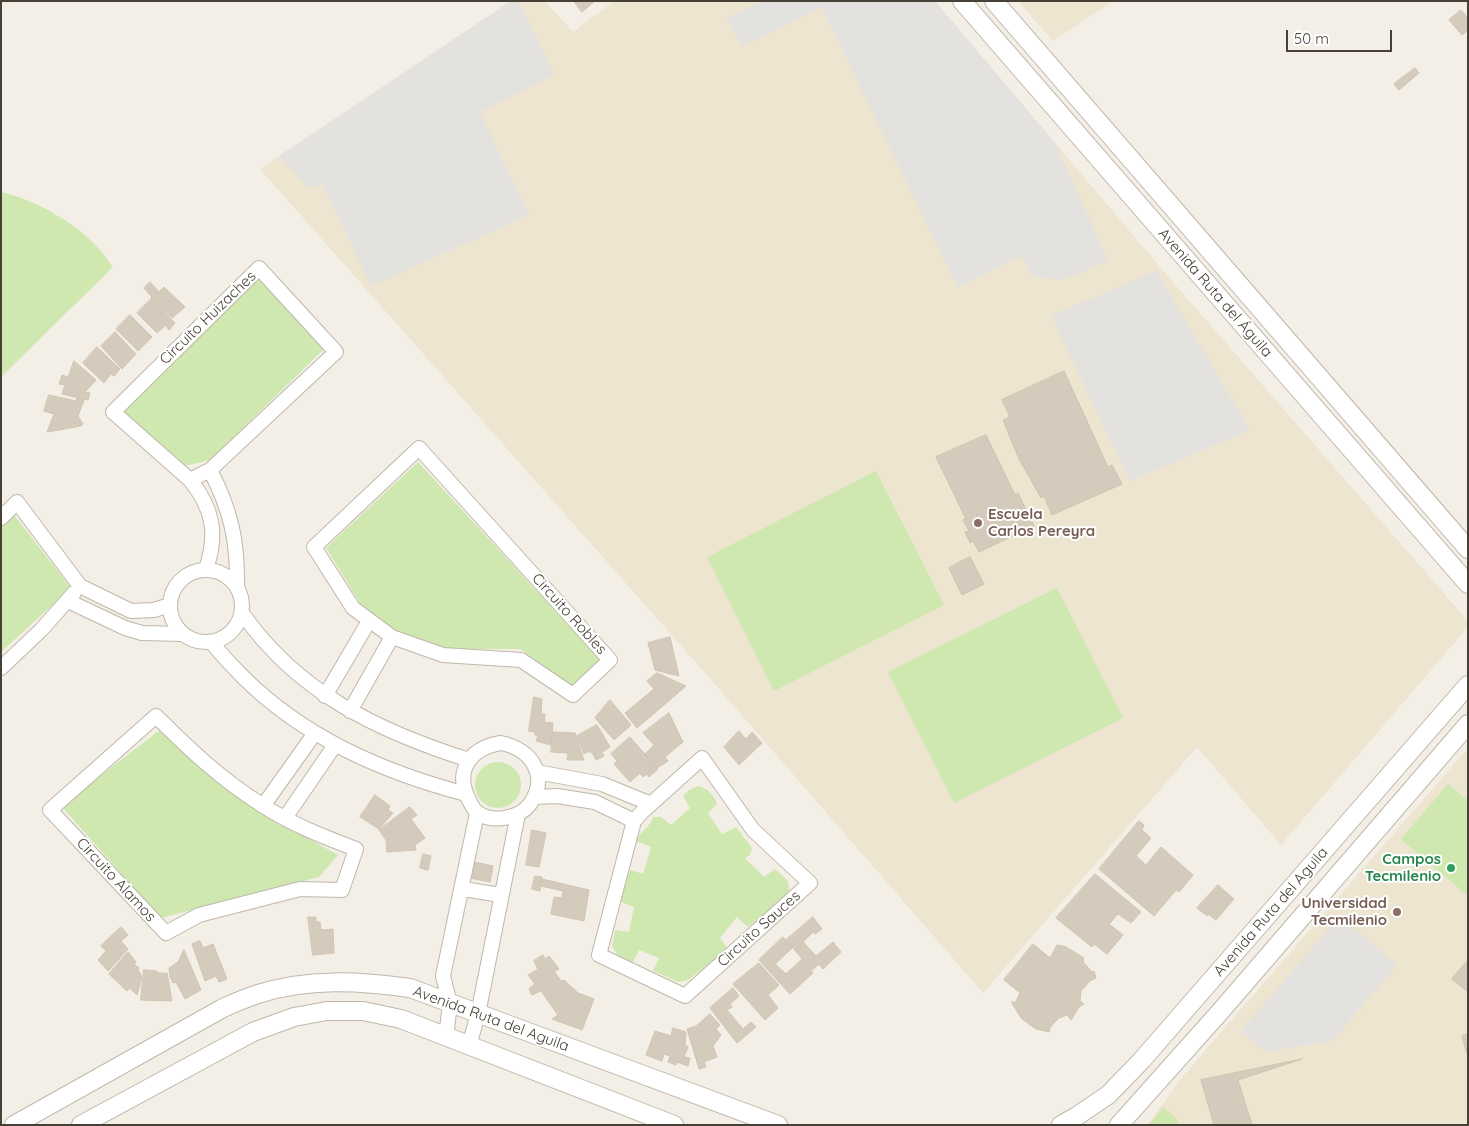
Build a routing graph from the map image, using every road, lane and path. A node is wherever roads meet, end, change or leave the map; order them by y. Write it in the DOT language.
graph roads {
  1 [pos="962,1"];
  2 [pos="994,1"];
  3 [pos="1099,123"];
  4 [pos="1081,139"];
  5 [pos="210,470"];
  6 [pos="190,480"];
  7 [pos="1,518"];
  8 [pos="213,531"];
  9 [pos="234,531"];
  10 [pos="1468,549"];
  11 [pos="206,569"];
  12 [pos="1468,584"];
  13 [pos="80,586"];
  14 [pos="237,588"];
  15 [pos="68,601"];
  16 [pos="170,605"];
  17 [pos="131,611"];
  18 [pos="242,613"];
  19 [pos="370,621"];
  20 [pos="124,628"];
  21 [pos="182,634"];
  22 [pos="392,637"];
  23 [pos="211,642"];
  24 [pos="1,668"];
  25 [pos="1468,684"];
  26 [pos="326,696"];
  27 [pos="350,711"];
  28 [pos="1468,724"];
  29 [pos="315,733"];
  30 [pos="335,744"];
  31 [pos="469,760"];
  32 [pos="1401,760"];
  33 [pos="537,772"];
  34 [pos="1421,778"];
  35 [pos="602,784"];
  36 [pos="466,794"];
  37 [pos="535,797"];
  38 [pos="595,802"];
  39 [pos="651,804"];
  40 [pos="263,806"];
  41 [pos="477,813"];
  42 [pos="518,814"];
  43 [pos="285,818"];
  44 [pos="634,821"];
  45 [pos="462,889"];
  46 [pos="501,895"];
  47 [pos="369,983"];
  48 [pos="450,1004"];
  49 [pos="363,1011"];
  50 [pos="478,1014"];
  51 [pos="446,1037"];
  52 [pos="469,1046"];
  53 [pos="1080,1120"];
  54 [pos="14,1125"];
  55 [pos="82,1125"];
  56 [pos="674,1125"];
  57 [pos="778,1125"];
  58 [pos="1061,1125"];
  59 [pos="1120,1125"];
  1 -- 4 [label="street, Avenida Ruta del Águila"];
  2 -- 3 [label="street, Avenida Ruta del Águila"];
  3 -- 4 [label="street"];
  3 -- 10 [label="street, Avenida Ruta del Águila"];
  4 -- 12 [label="street, Avenida Ruta del Águila"];
  5 -- 6 [label="street, Circuito Huizaches"];
  5 -- 6 [label="street, Circuito Huizaches"];
  5 -- 9 [label="street"];
  6 -- 8 [label="street, Circuito Huizaches"];
  7 -- 13 [label="street"];
  8 -- 9 [label="street"];
  8 -- 11 [label="street, Circuito Huizaches"];
  9 -- 14 [label="street"];
  11 -- 14 [label="street"];
  11 -- 16 [label="street"];
  13 -- 15 [label="street"];
  13 -- 17 [label="street"];
  14 -- 18 [label="street"];
  15 -- 20 [label="street"];
  15 -- 24 [label="street"];
  16 -- 17 [label="street"];
  16 -- 21 [label="street"];
  17 -- 20 [label="street"];
  18 -- 23 [label="street"];
  18 -- 26 [label="street"];
  19 -- 22 [label="street, Circuito Robles"];
  19 -- 22 [label="street, Circuito Robles"];
  19 -- 26 [label="street"];
  20 -- 21 [label="street"];
  21 -- 23 [label="street"];
  22 -- 27 [label="street"];
  23 -- 29 [label="street"];
  25 -- 32 [label="street, Avenida Ruta del Aguila"];
  26 -- 27 [label="street"];
  27 -- 31 [label="street"];
  28 -- 34 [label="street, Avenida Ruta del Aguila"];
  29 -- 30 [label="street"];
  29 -- 40 [label="street"];
  30 -- 36 [label="street"];
  30 -- 43 [label="street"];
  31 -- 33 [label="street"];
  31 -- 36 [label="street"];
  32 -- 34 [label="street"];
  32 -- 53 [label="street, Avenida Ruta del Aguila"];
  33 -- 35 [label="street"];
  33 -- 37 [label="street"];
  34 -- 59 [label="street, Avenida Ruta del Aguila"];
  35 -- 38 [label="street"];
  35 -- 39 [label="street"];
  36 -- 41 [label="street"];
  37 -- 38 [label="street"];
  37 -- 42 [label="street"];
  38 -- 44 [label="street"];
  39 -- 44 [label="street, Circuito Sauces"];
  39 -- 44 [label="street, Circuito Sauces"];
  40 -- 43 [label="street, Circuito Alamos"];
  40 -- 43 [label="street, Circuito Alamos"];
  41 -- 42 [label="street"];
  41 -- 45 [label="street"];
  42 -- 46 [label="street"];
  45 -- 46 [label="street"];
  45 -- 48 [label="street"];
  46 -- 50 [label="street"];
  47 -- 48 [label="street, Avenida Ruta del Aguila"];
  47 -- 49 [label="street"];
  47 -- 54 [label="street, Avenida Ruta del Aguila"];
  48 -- 50 [label="street, Avenida Ruta del Aguila"];
  48 -- 51 [label="street"];
  49 -- 51 [label="street, Avenida Ruta del Aguila"];
  49 -- 55 [label="street, Avenida Ruta del Aguila"];
  50 -- 52 [label="street"];
  50 -- 57 [label="street, Avenida Ruta del Aguila"];
  51 -- 52 [label="street, Avenida Ruta del Aguila"];
  52 -- 56 [label="street, Avenida Ruta del Aguila"];
  53 -- 58 [label="street, Avenida Ruta del Aguila"];
}
